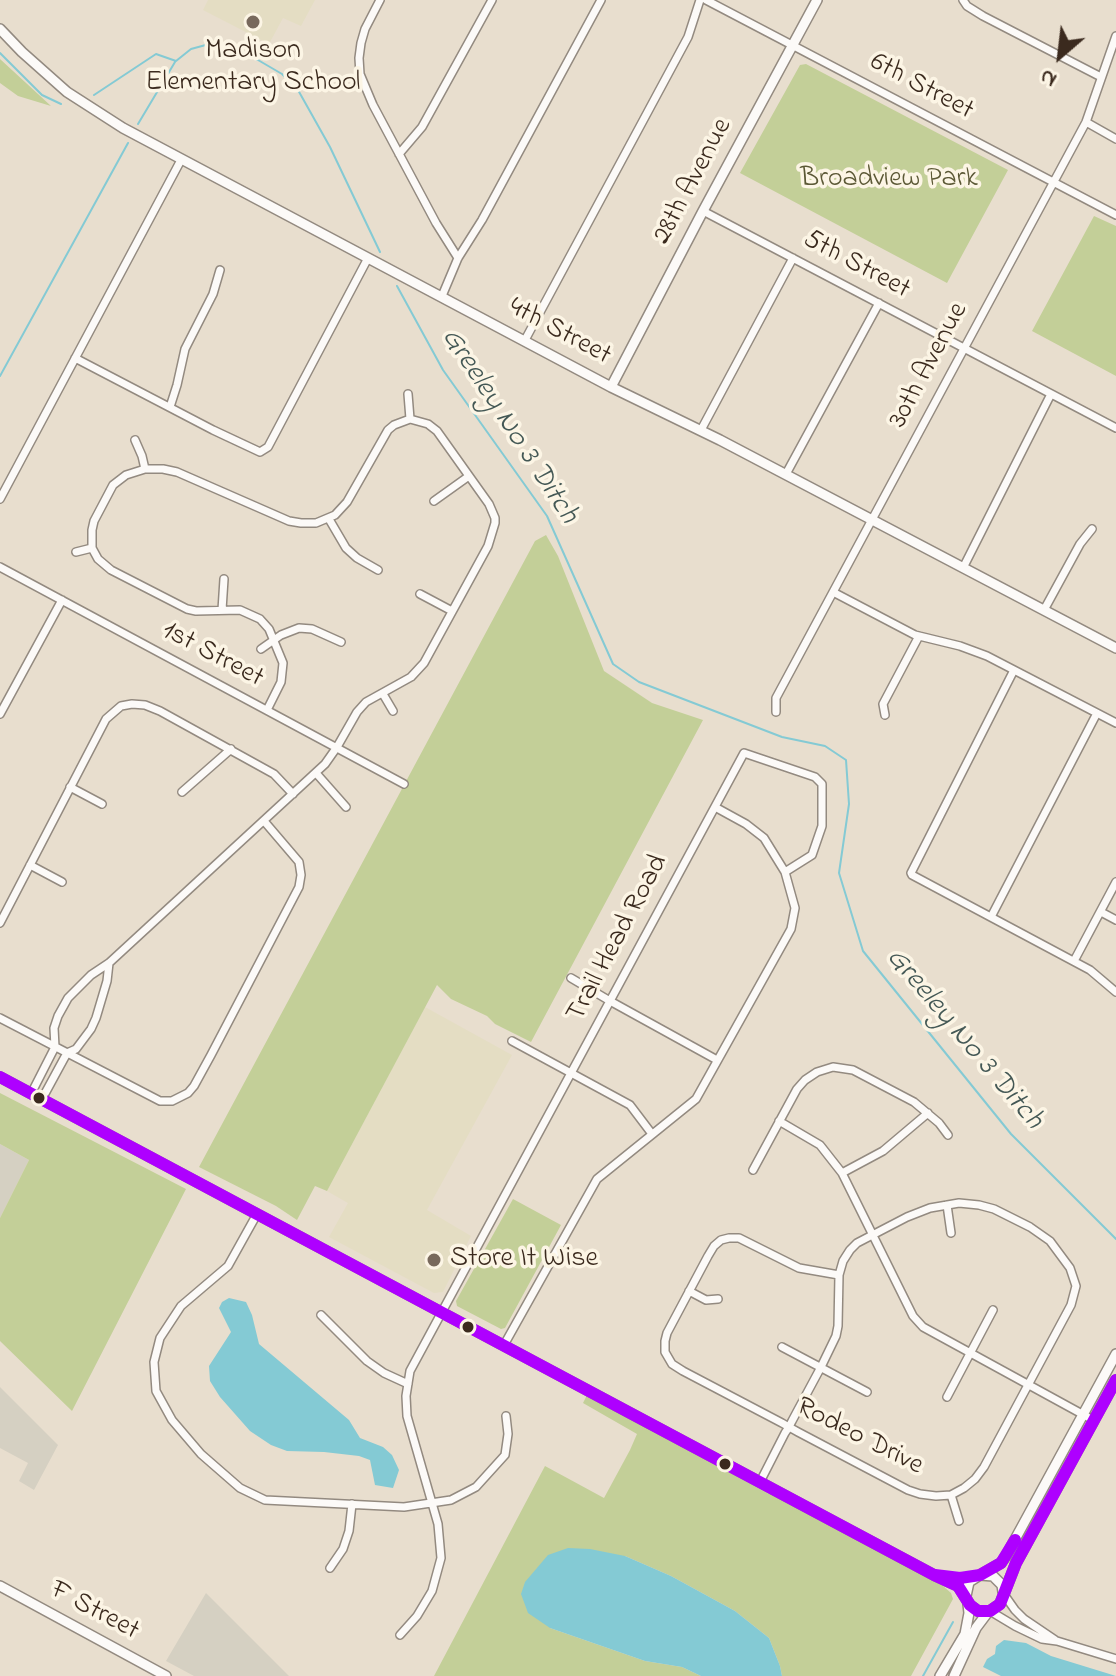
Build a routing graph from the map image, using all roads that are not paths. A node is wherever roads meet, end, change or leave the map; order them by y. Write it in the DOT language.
graph roads {
  1 [pos="380,0"];
  2 [pos="492,0"];
  3 [pos="601,0"];
  4 [pos="703,0"];
  5 [pos="817,0"];
  6 [pos="963,0"];
  7 [pos="0,29"];
  8 [pos="1116,36"];
  9 [pos="793,46"];
  10 [pos="1101,77"];
  11 [pos="1086,122"];
  12 [pos="1116,139"];
  13 [pos="399,154"];
  14 [pos="181,160"];
  15 [pos="1053,183"];
  16 [pos="703,211"];
  17 [pos="1116,215"];
  18 [pos="368,258"];
  19 [pos="458,258"];
  20 [pos="793,258"];
  21 [pos="220,270"];
  22 [pos="442,296"];
  23 [pos="879,303"];
  24 [pos="525,340"];
  25 [pos="964,348"];
  26 [pos="75,358"];
  27 [pos="611,387"];
  28 [pos="408,394"];
  29 [pos="1051,394"];
  30 [pos="170,407"];
  31 [pos="410,419"];
  32 [pos="1116,428"];
  33 [pos="701,430"];
  34 [pos="135,440"];
  35 [pos="145,469"];
  36 [pos="786,474"];
  37 [pos="469,476"];
  38 [pos="0,499"];
  39 [pos="434,501"];
  40 [pos="329,519"];
  41 [pos="872,520"];
  42 [pos="1092,529"];
  43 [pos="92,548"];
  44 [pos="76,552"];
  45 [pos="0,567"];
  46 [pos="963,568"];
  47 [pos="378,570"];
  48 [pos="224,579"];
  49 [pos="833,592"];
  50 [pos="420,594"];
  51 [pos="62,600"];
  52 [pos="222,610"];
  53 [pos="1044,610"];
  54 [pos="452,611"];
  55 [pos="919,636"];
  56 [pos="274,640"];
  57 [pos="341,642"];
  58 [pos="1116,648"];
  59 [pos="261,649"];
  60 [pos="1014,670"];
  61 [pos="383,694"];
  62 [pos="267,710"];
  63 [pos="393,711"];
  64 [pos="776,712"];
  65 [pos="1097,713"];
  66 [pos="0,714"];
  67 [pos="885,715"];
  68 [pos="1116,723"];
  69 [pos="337,747"];
  70 [pos="231,749"];
  71 [pos="316,773"];
  72 [pos="404,784"];
  73 [pos="70,787"];
  74 [pos="182,792"];
  75 [pos="293,794"];
  76 [pos="102,804"];
  77 [pos="346,807"];
  78 [pos="715,807"];
  79 [pos="264,821"];
  80 [pos="30,865"];
  81 [pos="785,872"];
  82 [pos="62,882"];
  83 [pos="1116,882"];
  84 [pos="1101,912"];
  85 [pos="991,917"];
  86 [pos="1116,920"];
  87 [pos="0,923"];
  88 [pos="1074,961"];
  89 [pos="109,963"];
  90 [pos="571,978"];
  91 [pos="1116,992"];
  92 [pos="610,1001"];
  93 [pos="0,1018"];
  94 [pos="512,1041"];
  95 [pos="55,1047"];
  96 [pos="67,1053"];
  97 [pos="717,1060"];
  98 [pos="571,1072"];
  99 [pos="0,1077"];
  100 [pos="31,1094"];
  101 [pos="42,1099"];
  102 [pos="928,1113"];
  103 [pos="779,1121"];
  104 [pos="652,1134"];
  105 [pos="948,1135"];
  106 [pos="753,1170"];
  107 [pos="842,1173"];
  108 [pos="947,1205"];
  109 [pos="257,1214"];
  110 [pos="951,1233"];
  111 [pos="873,1234"];
  112 [pos="839,1275"];
  113 [pos="689,1291"];
  114 [pos="718,1299"];
  115 [pos="993,1310"];
  116 [pos="442,1312"];
  117 [pos="321,1315"];
  118 [pos="504,1345"];
  119 [pos="782,1347"];
  120 [pos="969,1353"];
  121 [pos="1116,1354"];
  122 [pos="821,1367"];
  123 [pos="1116,1380"];
  124 [pos="408,1384"];
  125 [pos="1028,1385"];
  126 [pos="867,1392"];
  127 [pos="947,1397"];
  128 [pos="1083,1415"];
  129 [pos="506,1416"];
  130 [pos="1093,1420"];
  131 [pos="789,1427"];
  132 [pos="760,1482"];
  133 [pos="951,1495"];
  134 [pos="433,1502"];
  135 [pos="352,1504"];
  136 [pos="959,1521"];
  137 [pos="330,1568"];
  138 [pos="934,1575"];
  139 [pos="978,1575"];
  140 [pos="0,1586"];
  141 [pos="1003,1592"];
  142 [pos="967,1599"];
  143 [pos="989,1611"];
  144 [pos="400,1635"];
  145 [pos="1057,1641"];
  146 [pos="1116,1659"];
  147 [pos="166,1676"];
  148 [pos="940,1676"];
  149 [pos="954,1676"];
  1 -- 13 [label="street"];
  2 -- 13 [label="street"];
  3 -- 19 [label="street"];
  4 -- 9 [label="street, 6th Street"];
  4 -- 24 [label="street"];
  5 -- 9 [label="street, 28th Avenue"];
  6 -- 10 [label="street"];
  7 -- 14 [label="street, 4th Street"];
  8 -- 10 [label="street, 30th Avenue"];
  9 -- 15 [label="street, 6th Street"];
  9 -- 16 [label="street, 28th Avenue"];
  10 -- 11 [label="street, 30th Avenue"];
  11 -- 12 [label="street"];
  11 -- 15 [label="street, 30th Avenue"];
  13 -- 19 [label="street"];
  14 -- 18 [label="street, 4th Street"];
  14 -- 26 [label="street"];
  15 -- 17 [label="street, 6th Street"];
  15 -- 25 [label="street, 30th Avenue"];
  16 -- 20 [label="street, 5th Street"];
  16 -- 27 [label="street, 28th Avenue"];
  18 -- 22 [label="street, 4th Street"];
  18 -- 30 [label="street"];
  19 -- 22 [label="street"];
  20 -- 23 [label="street, 5th Street"];
  20 -- 33 [label="street"];
  21 -- 30 [label="street"];
  22 -- 24 [label="street, 4th Street"];
  23 -- 25 [label="street, 5th Street"];
  23 -- 36 [label="street"];
  24 -- 27 [label="street, 4th Street"];
  25 -- 29 [label="street, 5th Street"];
  25 -- 41 [label="street, 30th Avenue"];
  26 -- 30 [label="street"];
  26 -- 38 [label="street"];
  27 -- 33 [label="street, 4th Street"];
  28 -- 31 [label="street"];
  29 -- 32 [label="street, 5th Street"];
  29 -- 46 [label="street"];
  31 -- 37 [label="street"];
  31 -- 40 [label="street"];
  33 -- 36 [label="street, 4th Street"];
  34 -- 35 [label="street"];
  35 -- 40 [label="street"];
  35 -- 43 [label="street"];
  36 -- 41 [label="street, 4th Street"];
  37 -- 39 [label="street"];
  37 -- 54 [label="street"];
  40 -- 47 [label="street"];
  41 -- 46 [label="street, 4th Street"];
  41 -- 49 [label="street, 30th Avenue"];
  42 -- 53 [label="street"];
  43 -- 44 [label="street"];
  43 -- 52 [label="street"];
  45 -- 51 [label="street, 1st Street"];
  46 -- 53 [label="street, 4th Street"];
  48 -- 52 [label="street"];
  49 -- 55 [label="street"];
  49 -- 64 [label="street, 30th Avenue"];
  50 -- 54 [label="street"];
  51 -- 62 [label="street, 1st Street"];
  51 -- 66 [label="street"];
  52 -- 56 [label="street"];
  53 -- 58 [label="street, 4th Street"];
  54 -- 61 [label="street"];
  55 -- 60 [label="street"];
  55 -- 67 [label="street"];
  56 -- 57 [label="street"];
  56 -- 59 [label="street"];
  56 -- 62 [label="street"];
  60 -- 65 [label="street"];
  60 -- 85 [label="street"];
  61 -- 63 [label="street"];
  61 -- 69 [label="street"];
  62 -- 69 [label="street, 1st Street"];
  65 -- 68 [label="street"];
  65 -- 85 [label="street"];
  69 -- 71 [label="street"];
  69 -- 72 [label="street, 1st Street"];
  70 -- 73 [label="street"];
  70 -- 74 [label="street"];
  70 -- 75 [label="street"];
  71 -- 75 [label="street"];
  71 -- 77 [label="street"];
  73 -- 76 [label="street"];
  73 -- 80 [label="street"];
  75 -- 79 [label="street"];
  78 -- 81 [label="street"];
  78 -- 81 [label="street, Trail Head Road"];
  78 -- 92 [label="street, Trail Head Road"];
  79 -- 89 [label="street"];
  79 -- 96 [label="street"];
  80 -- 82 [label="street"];
  80 -- 87 [label="street"];
  81 -- 97 [label="street"];
  83 -- 84 [label="street"];
  84 -- 86 [label="street"];
  84 -- 88 [label="street"];
  85 -- 88 [label="street"];
  88 -- 91 [label="street"];
  89 -- 95 [label="street"];
  89 -- 96 [label="street"];
  90 -- 92 [label="street"];
  92 -- 97 [label="street"];
  92 -- 98 [label="street, Trail Head Road"];
  93 -- 95 [label="street"];
  94 -- 98 [label="street"];
  95 -- 96 [label="street"];
  95 -- 100 [label="street"];
  96 -- 101 [label="street"];
  97 -- 104 [label="street"];
  98 -- 104 [label="street"];
  98 -- 116 [label="street, Trail Head Road"];
  99 -- 100 [label="street"];
  100 -- 101 [label="street"];
  101 -- 109 [label="street"];
  102 -- 103 [label="street"];
  102 -- 105 [label="street"];
  102 -- 107 [label="street"];
  103 -- 106 [label="street"];
  103 -- 107 [label="street"];
  104 -- 118 [label="street"];
  107 -- 111 [label="street"];
  108 -- 110 [label="street"];
  108 -- 111 [label="street, Rodeo Drive"];
  108 -- 125 [label="street, Rodeo Drive"];
  109 -- 116 [label="street"];
  109 -- 135 [label="street"];
  111 -- 112 [label="street, Rodeo Drive"];
  111 -- 120 [label="street"];
  112 -- 113 [label="street, Rodeo Drive"];
  112 -- 122 [label="street"];
  113 -- 114 [label="street"];
  113 -- 131 [label="street, Rodeo Drive"];
  115 -- 120 [label="street"];
  116 -- 118 [label="street"];
  116 -- 124 [label="street, Trail Head Road"];
  117 -- 124 [label="street"];
  118 -- 132 [label="street"];
  119 -- 122 [label="street"];
  120 -- 125 [label="street"];
  120 -- 127 [label="street"];
  121 -- 128 [label="street"];
  122 -- 126 [label="street"];
  122 -- 131 [label="street"];
  123 -- 130 [label="street"];
  124 -- 134 [label="street"];
  125 -- 128 [label="street"];
  125 -- 133 [label="street, Rodeo Drive"];
  128 -- 130 [label="street"];
  128 -- 139 [label="street"];
  129 -- 134 [label="street"];
  130 -- 141 [label="street"];
  131 -- 132 [label="street"];
  131 -- 133 [label="street, Rodeo Drive"];
  132 -- 138 [label="street"];
  133 -- 136 [label="street"];
  134 -- 135 [label="street"];
  134 -- 144 [label="street"];
  135 -- 137 [label="street"];
  138 -- 139 [label="street"];
  138 -- 142 [label="street"];
  139 -- 141 [label="street"];
  139 -- 142 [label="street"];
  140 -- 147 [label="street, F Street"];
  141 -- 143 [label="street"];
  141 -- 145 [label="street"];
  142 -- 143 [label="street"];
  142 -- 148 [label="street"];
  143 -- 145 [label="street"];
  143 -- 149 [label="street"];
  145 -- 146 [label="street"];
}
